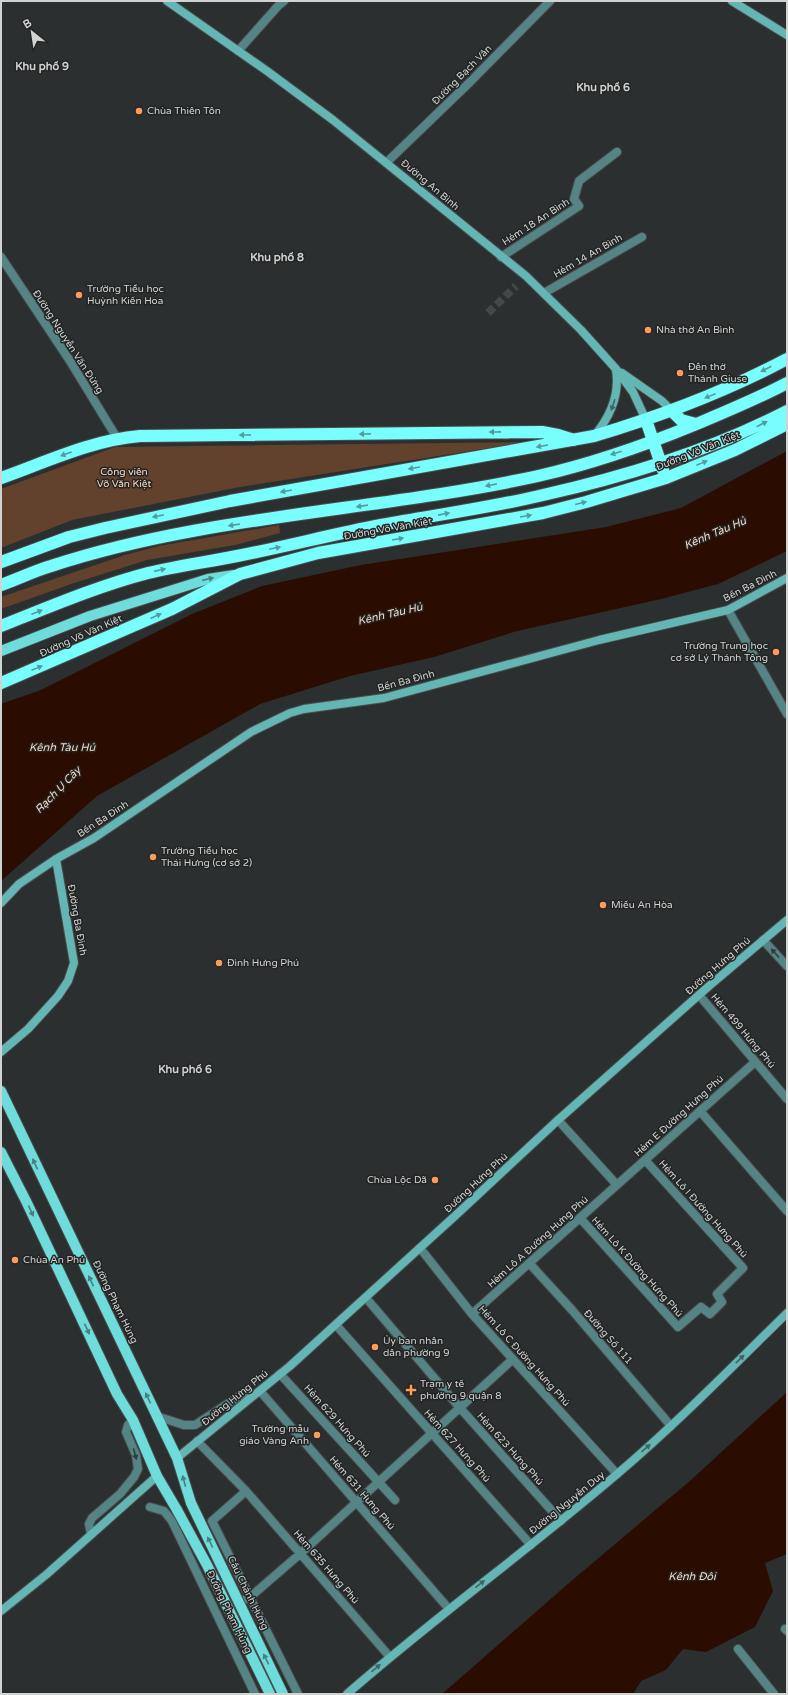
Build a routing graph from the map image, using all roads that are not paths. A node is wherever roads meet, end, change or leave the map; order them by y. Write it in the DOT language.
graph roads {
  1 [pos="167,1"];
  2 [pos="284,1"];
  3 [pos="550,1"];
  4 [pos="732,1"];
  5 [pos="787,35"];
  6 [pos="238,50"];
  7 [pos="617,152"];
  8 [pos="387,162"];
  9 [pos="642,237"];
  10 [pos="1,257"];
  11 [pos="501,257"];
  12 [pos="544,293"];
  13 [pos="787,359"];
  14 [pos="616,369"];
  15 [pos="787,383"];
  16 [pos="671,410"];
  17 [pos="787,411"];
  18 [pos="646,420"];
  19 [pos="696,424"];
  20 [pos="787,424"];
  21 [pos="594,436"];
  22 [pos="117,438"];
  23 [pos="575,440"];
  24 [pos="654,441"];
  25 [pos="661,463"];
  26 [pos="1,478"];
  27 [pos="666,478"];
  28 [pos="380,526"];
  29 [pos="318,553"];
  30 [pos="1,562"];
  31 [pos="240,574"];
  32 [pos="787,578"];
  33 [pos="1,585"];
  34 [pos="728,610"];
  35 [pos="1,626"];
  36 [pos="1,651"];
  37 [pos="1,683"];
  38 [pos="787,714"];
  39 [pos="56,859"];
  40 [pos="1,903"];
  41 [pos="787,920"];
  42 [pos="763,940"];
  43 [pos="787,966"];
  44 [pos="699,995"];
  45 [pos="1,1052"];
  46 [pos="755,1062"];
  47 [pos="1,1091"];
  48 [pos="787,1099"];
  49 [pos="700,1111"];
  50 [pos="558,1120"];
  51 [pos="1,1152"];
  52 [pos="645,1160"];
  53 [pos="617,1185"];
  54 [pos="787,1211"];
  55 [pos="580,1218"];
  56 [pos="420,1248"];
  57 [pos="529,1263"];
  58 [pos="366,1298"];
  59 [pos="717,1307"];
  60 [pos="787,1313"];
  61 [pos="472,1314"];
  62 [pos="336,1325"];
  63 [pos="513,1360"];
  64 [pos="280,1374"];
  65 [pos="260,1391"];
  66 [pos="250,1398"];
  67 [pos="460,1408"];
  68 [pos="156,1416"];
  69 [pos="133,1420"];
  70 [pos="671,1426"];
  71 [pos="432,1433"];
  72 [pos="197,1441"];
  73 [pos="177,1458"];
  74 [pos="617,1474"];
  75 [pos="157,1476"];
  76 [pos="378,1481"];
  77 [pos="246,1491"];
  78 [pos="395,1500"];
  79 [pos="357,1502"];
  80 [pos="191,1503"];
  81 [pos="150,1506"];
  82 [pos="561,1521"];
  83 [pos="91,1534"];
  84 [pos="531,1545"];
  85 [pos="301,1553"];
  86 [pos="245,1599"];
  87 [pos="224,1607"];
  88 [pos="449,1608"];
  89 [pos="1,1611"];
  90 [pos="216,1611"];
  91 [pos="738,1649"];
  92 [pos="390,1656"];
  93 [pos="255,1694"];
  94 [pos="270,1694"];
  95 [pos="283,1694"];
  96 [pos="298,1694"];
  97 [pos="347,1694"];
  98 [pos="774,1694"];
  1 -- 6 [label="street, Đường An Bình"];
  2 -- 6 [label="street"];
  3 -- 8 [label="street, Đường Bạch Vân"];
  4 -- 5 [label="street"];
  6 -- 8 [label="street, Đường An Bình"];
  7 -- 11 [label="street, Hẻm 18 An Bình"];
  8 -- 11 [label="street, Đường An Bình"];
  9 -- 12 [label="street, Hẻm 14 An Bình"];
  10 -- 22 [label="street, Đường Nguyễn Văn Đừng"];
  11 -- 12 [label="street, Đường An Bình"];
  12 -- 14 [label="street, Đường An Bình"];
  13 -- 16 [label="highway, one-way"];
  14 -- 16 [label="street"];
  14 -- 18 [label="street, Đường An Bình"];
  14 -- 21 [label="street, one-way"];
  15 -- 19 [label="highway"];
  16 -- 18 [label="highway"];
  16 -- 19 [label="highway"];
  25 -- 17 [label="highway, Đường Võ Văn Kiệt, one-way"];
  18 -- 21 [label="highway"];
  18 -- 24 [label="highway"];
  19 -- 24 [label="highway"];
  27 -- 20 [label="highway, Đường Võ Văn Kiệt, one-way"];
  21 -- 23 [label="highway"];
  23 -- 22 [label="highway, one-way"];
  22 -- 26 [label="highway, one-way"];
  23 -- 30 [label="highway, one-way"];
  24 -- 25 [label="highway"];
  24 -- 33 [label="highway, one-way"];
  25 -- 27 [label="highway"];
  28 -- 25 [label="highway, Đường Võ Văn Kiệt, one-way"];
  29 -- 27 [label="highway, Đường Võ Văn Kiệt, one-way"];
  28 -- 29 [label="highway"];
  35 -- 28 [label="highway, Đường Võ Văn Kiệt, one-way"];
  29 -- 31 [label="highway, Đường Võ Văn Kiệt"];
  36 -- 31 [label="main road, one-way"];
  37 -- 31 [label="highway, Đường Võ Văn Kiệt, one-way"];
  32 -- 34 [label="street, Bến Ba Đình"];
  34 -- 38 [label="street"];
  34 -- 39 [label="street, Bến Ba Đình"];
  39 -- 40 [label="street, Bến Ba Đình"];
  39 -- 45 [label="street, Đường Ba Đình"];
  41 -- 42 [label="street, Đường Hưng Phú"];
  43 -- 42 [label="street, one-way"];
  42 -- 44 [label="street, Đường Hưng Phú"];
  44 -- 46 [label="street, Hẻm 499 Hưng Phú"];
  44 -- 50 [label="street, Đường Hưng Phú"];
  46 -- 48 [label="street, Hẻm 499 Hưng Phú"];
  46 -- 49 [label="street, Hẻm E Đường Hưng Phú"];
  68 -- 47 [label="main road, Đường Phạm Hùng, one-way"];
  49 -- 52 [label="street, Hẻm E Đường Hưng Phú"];
  49 -- 54 [label="street"];
  50 -- 53 [label="street"];
  50 -- 56 [label="street, Đường Hưng Phú"];
  51 -- 69 [label="main road, one-way"];
  52 -- 53 [label="street, Hẻm E Đường Hưng Phú"];
  52 -- 59 [label="street, Hẻm Lô I Đường Hưng Phú"];
  53 -- 55 [label="street, Hẻm Lô A Đường Hưng Phú"];
  55 -- 57 [label="street, Hẻm Lô A Đường Hưng Phú"];
  55 -- 59 [label="street, Hẻm Lô K Đường Hưng Phú"];
  56 -- 58 [label="street, Đường Hưng Phú"];
  56 -- 61 [label="street, Hẻm Lô C Đường Hưng Phú"];
  57 -- 61 [label="street, Hẻm Lô A Đường Hưng Phú"];
  57 -- 70 [label="street, Đường Số 111"];
  58 -- 62 [label="street, Đường Hưng Phú"];
  58 -- 67 [label="street, Hẻm 623 Hưng Phú"];
  70 -- 60 [label="street, Đường Nguyễn Duy, one-way"];
  61 -- 63 [label="street, Hẻm Lô C Đường Hưng Phú"];
  62 -- 64 [label="street, Đường Hưng Phú"];
  62 -- 71 [label="street, Hẻm 627 Hưng Phú"];
  63 -- 67 [label="street"];
  63 -- 74 [label="street, Hẻm Lô C Đường Hưng Phú"];
  64 -- 65 [label="street, Đường Hưng Phú"];
  64 -- 76 [label="street, Hẻm 629 Hưng Phú"];
  65 -- 66 [label="street, Đường Hưng Phú"];
  65 -- 79 [label="street, Hẻm 631 Hưng Phú"];
  66 -- 68 [label="street"];
  66 -- 72 [label="street, Đường Hưng Phú"];
  67 -- 71 [label="street"];
  67 -- 82 [label="street, Hẻm 623 Hưng Phú"];
  68 -- 73 [label="main road, Đường Phạm Hùng"];
  69 -- 75 [label="main road"];
  69 -- 83 [label="street, one-way"];
  74 -- 70 [label="street, Đường Nguyễn Duy, one-way"];
  71 -- 76 [label="street"];
  71 -- 84 [label="street, Hẻm 627 Hưng Phú"];
  72 -- 73 [label="street, Đường Hưng Phú"];
  72 -- 77 [label="street, Hẻm 635 Hưng Phú"];
  80 -- 73 [label="main road, Đường Phạm Hùng, one-way"];
  74 -- 82 [label="street, Đường Nguyễn Duy"];
  75 -- 83 [label="street"];
  75 -- 94 [label="main road, bridge"];
  76 -- 78 [label="street, Hẻm 629 Hưng Phú"];
  76 -- 79 [label="street"];
  77 -- 85 [label="street, Hẻm 635 Hưng Phú"];
  77 -- 86 [label="street"];
  79 -- 85 [label="street"];
  79 -- 88 [label="street, Hẻm 631 Hưng Phú"];
  95 -- 80 [label="main road, Cầu Chánh Hưng, one-way, bridge"];
  81 -- 90 [label="street, Đường Phạm Hùng"];
  82 -- 84 [label="street, Đường Nguyễn Duy"];
  83 -- 89 [label="street"];
  88 -- 84 [label="street, Đường Nguyễn Duy, one-way"];
  85 -- 86 [label="street"];
  85 -- 92 [label="street, Hẻm 635 Hưng Phú"];
  86 -- 96 [label="street"];
  87 -- 90 [label="street"];
  88 -- 92 [label="street, Đường Nguyễn Duy"];
  90 -- 93 [label="street, Đường Phạm Hùng"];
  91 -- 98 [label="street"];
  97 -- 92 [label="street, Đường Nguyễn Duy, one-way"];
}
